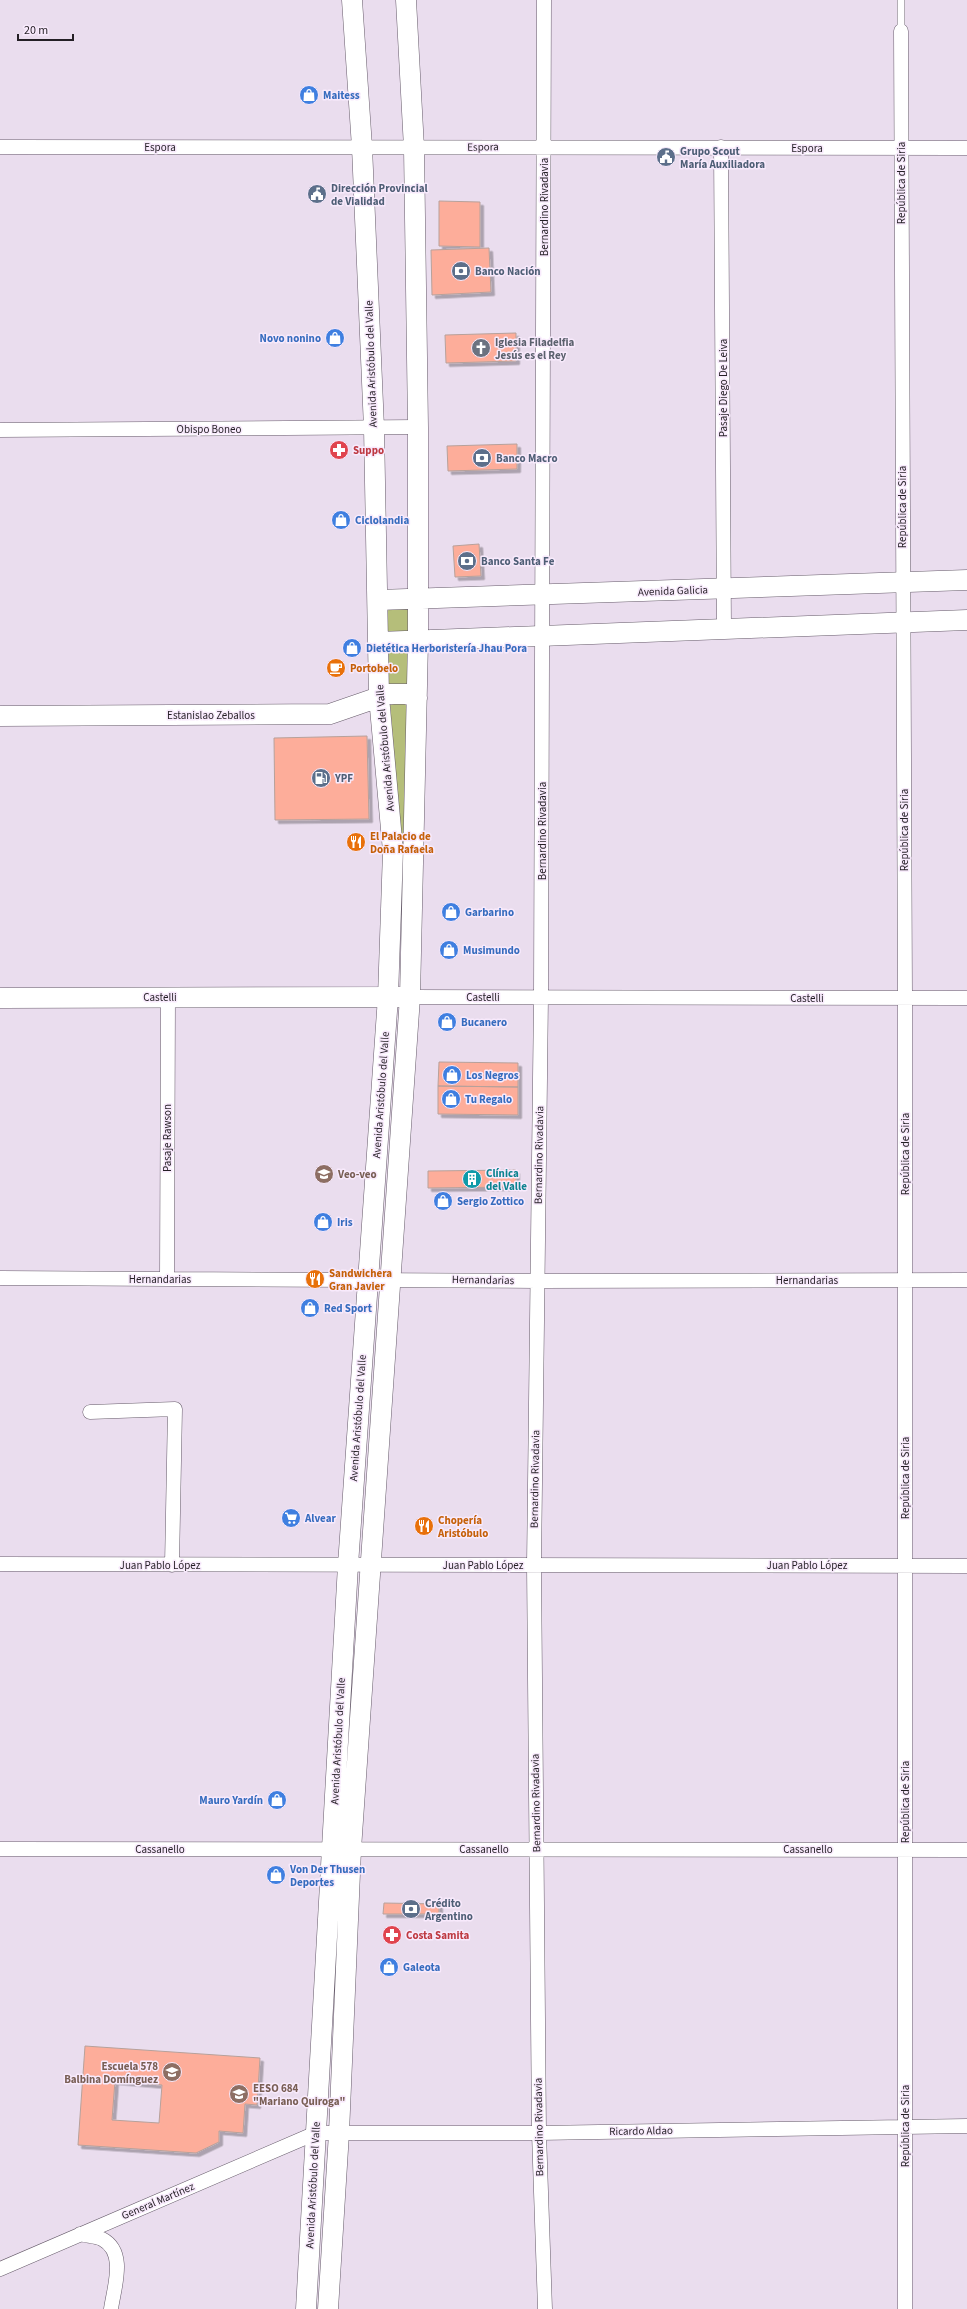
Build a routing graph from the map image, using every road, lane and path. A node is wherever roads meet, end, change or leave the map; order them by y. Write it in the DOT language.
graph roads {
  1 [pos="352,0"];
  2 [pos="406,0"];
  3 [pos="544,0"];
  4 [pos="901,0"];
  5 [pos="901,31"];
  6 [pos="0,146"];
  7 [pos="545,146"];
  8 [pos="362,147"];
  9 [pos="414,148"];
  10 [pos="721,148"];
  11 [pos="901,148"];
  12 [pos="967,148"];
  13 [pos="418,427"];
  14 [pos="374,428"];
  15 [pos="0,430"];
  16 [pos="967,580"];
  17 [pos="903,582"];
  18 [pos="724,589"];
  19 [pos="542,595"];
  20 [pos="418,599"];
  21 [pos="378,600"];
  22 [pos="967,620"];
  23 [pos="902,622"];
  24 [pos="724,629"];
  25 [pos="542,636"];
  26 [pos="418,641"];
  27 [pos="379,642"];
  28 [pos="379,697"];
  29 [pos="417,698"];
  30 [pos="0,716"];
  31 [pos="168,997"];
  32 [pos="388,997"];
  33 [pos="410,997"];
  34 [pos="542,997"];
  35 [pos="0,998"];
  36 [pos="905,998"];
  37 [pos="967,998"];
  38 [pos="0,1278"];
  39 [pos="167,1279"];
  40 [pos="368,1279"];
  41 [pos="391,1279"];
  42 [pos="905,1279"];
  43 [pos="967,1280"];
  44 [pos="537,1281"];
  45 [pos="90,1412"];
  46 [pos="0,1564"];
  47 [pos="172,1565"];
  48 [pos="371,1565"];
  49 [pos="534,1565"];
  50 [pos="348,1566"];
  51 [pos="905,1566"];
  52 [pos="967,1566"];
  53 [pos="331,1848"];
  54 [pos="0,1849"];
  55 [pos="351,1849"];
  56 [pos="537,1849"];
  57 [pos="905,1850"];
  58 [pos="967,1850"];
  59 [pos="905,2126"];
  60 [pos="967,2126"];
  61 [pos="316,2133"];
  62 [pos="340,2133"];
  63 [pos="539,2133"];
  64 [pos="80,2234"];
  65 [pos="0,2268"];
  66 [pos="111,2309"];
  67 [pos="306,2309"];
  68 [pos="328,2309"];
  69 [pos="545,2309"];
  70 [pos="905,2309"];
  1 -- 8 [label="main road, Avenida Aristóbulo del Valle"];
  2 -- 9 [label="main road, Avenida Aristóbulo del Valle"];
  3 -- 7 [label="street, Bernardino Rivadavia"];
  4 -- 5 [label="lane, República de Siria"];
  5 -- 11 [label="street, República de Siria"];
  6 -- 8 [label="street, Espora"];
  7 -- 9 [label="street, Espora"];
  7 -- 10 [label="street, Espora"];
  7 -- 19 [label="street, Bernardino Rivadavia"];
  8 -- 9 [label="street, Espora"];
  8 -- 14 [label="main road, Avenida Aristóbulo del Valle"];
  9 -- 13 [label="main road, Avenida Aristóbulo del Valle"];
  10 -- 11 [label="street, Espora"];
  10 -- 18 [label="street, Pasaje Diego De Leiva"];
  11 -- 12 [label="street, Espora"];
  11 -- 17 [label="street, República de Siria"];
  13 -- 14 [label="street, Obispo Boneo"];
  13 -- 20 [label="main road, Avenida Aristóbulo del Valle"];
  14 -- 15 [label="street, Obispo Boneo"];
  14 -- 21 [label="main road, Avenida Aristóbulo del Valle"];
  16 -- 17 [label="main road, Avenida Galicia"];
  17 -- 18 [label="main road, Avenida Galicia"];
  17 -- 23 [label="street, República de Siria"];
  18 -- 19 [label="main road, Avenida Galicia"];
  18 -- 24 [label="street, Pasaje Diego De Leiva"];
  19 -- 20 [label="main road, Avenida Galicia"];
  19 -- 25 [label="street, Bernardino Rivadavia"];
  20 -- 21 [label="main road, Avenida Galicia"];
  20 -- 26 [label="main road, Avenida Aristóbulo del Valle"];
  21 -- 27 [label="main road, Avenida Aristóbulo del Valle"];
  22 -- 23 [label="main road"];
  23 -- 24 [label="main road"];
  23 -- 36 [label="street, República de Siria"];
  24 -- 25 [label="main road"];
  25 -- 26 [label="main road"];
  25 -- 34 [label="street, Bernardino Rivadavia"];
  26 -- 27 [label="main road"];
  26 -- 29 [label="main road, Avenida Aristóbulo del Valle"];
  27 -- 28 [label="main road, Avenida Aristóbulo del Valle"];
  28 -- 29 [label="main road, Estanislao Zeballos"];
  28 -- 30 [label="main road, Estanislao Zeballos"];
  28 -- 32 [label="main road, Avenida Aristóbulo del Valle"];
  29 -- 33 [label="main road, Avenida Aristóbulo del Valle"];
  31 -- 32 [label="main road, Castelli"];
  31 -- 35 [label="main road, Castelli"];
  31 -- 39 [label="street, Pasaje Rawson"];
  32 -- 33 [label="main road, Castelli"];
  32 -- 40 [label="main road, Avenida Aristóbulo del Valle"];
  33 -- 34 [label="street, Castelli"];
  33 -- 41 [label="main road, Avenida Aristóbulo del Valle"];
  34 -- 36 [label="street, Castelli"];
  34 -- 44 [label="street, Bernardino Rivadavia"];
  36 -- 37 [label="street, Castelli"];
  36 -- 42 [label="street, República de Siria"];
  38 -- 39 [label="street, Hernandarias"];
  39 -- 40 [label="street, Hernandarias"];
  40 -- 41 [label="street, Hernandarias"];
  40 -- 50 [label="main road, Avenida Aristóbulo del Valle"];
  41 -- 44 [label="street, Hernandarias"];
  41 -- 48 [label="main road, Avenida Aristóbulo del Valle"];
  42 -- 43 [label="street, Hernandarias"];
  42 -- 44 [label="street, Hernandarias"];
  42 -- 51 [label="street, República de Siria"];
  44 -- 49 [label="street, Bernardino Rivadavia"];
  45 -- 47 [label="street"];
  46 -- 47 [label="street, Juan Pablo López"];
  47 -- 50 [label="street, Juan Pablo López"];
  48 -- 49 [label="street, Juan Pablo López"];
  48 -- 50 [label="street, Juan Pablo López"];
  48 -- 55 [label="main road, Avenida Aristóbulo del Valle"];
  49 -- 51 [label="street, Juan Pablo López"];
  49 -- 56 [label="street, Bernardino Rivadavia"];
  50 -- 53 [label="main road, Avenida Aristóbulo del Valle"];
  51 -- 52 [label="street, Juan Pablo López"];
  51 -- 57 [label="street, República de Siria"];
  53 -- 54 [label="street, Cassanello"];
  53 -- 55 [label="street, Cassanello"];
  53 -- 61 [label="main road, Avenida Aristóbulo del Valle"];
  55 -- 56 [label="street, Cassanello"];
  55 -- 62 [label="main road, Avenida Aristóbulo del Valle"];
  56 -- 57 [label="street, Cassanello"];
  56 -- 63 [label="street, Bernardino Rivadavia"];
  57 -- 58 [label="street, Cassanello"];
  57 -- 59 [label="street, República de Siria"];
  59 -- 60 [label="street, Ricardo Aldao"];
  59 -- 63 [label="street, Ricardo Aldao"];
  59 -- 70 [label="street, República de Siria"];
  61 -- 62 [label="street, Ricardo Aldao"];
  61 -- 64 [label="street, General Martínez"];
  61 -- 67 [label="main road, Avenida Aristóbulo del Valle"];
  62 -- 63 [label="street, Ricardo Aldao"];
  62 -- 68 [label="main road, Avenida Aristóbulo del Valle"];
  63 -- 69 [label="street, Bernardino Rivadavia"];
  64 -- 65 [label="street, General Martínez"];
  64 -- 66 [label="street"];
}
